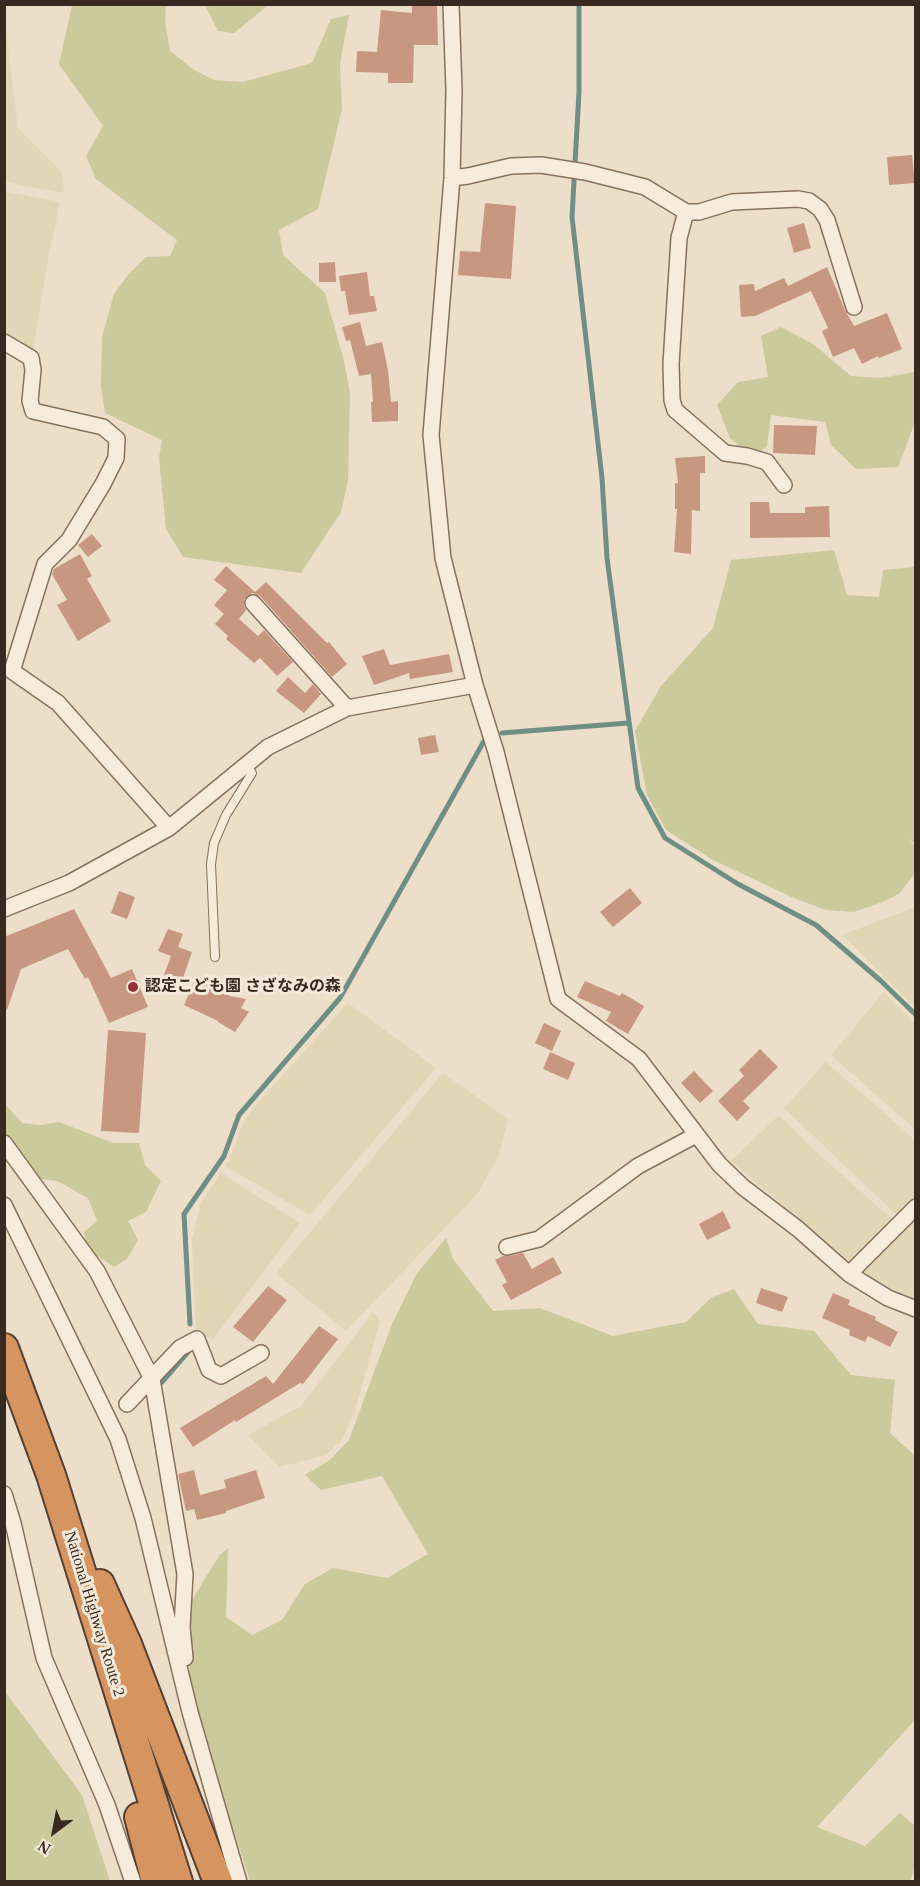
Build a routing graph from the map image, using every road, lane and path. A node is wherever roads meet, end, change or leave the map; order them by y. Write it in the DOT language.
graph roads {
  1 [pos="450,4"];
  2 [pos="452,178"];
  3 [pos="686,212"];
  4 [pos="854,307"];
  5 [pos="4,342"];
  6 [pos="784,485"];
  7 [pos="253,603"];
  8 [pos="475,685"];
  9 [pos="347,708"];
  10 [pos="247,765"];
  11 [pos="168,828"];
  12 [pos="4,909"];
  13 [pos="215,957"];
  14 [pos="696,1135"];
  15 [pos="4,1143"];
  16 [pos="4,1205"];
  17 [pos="915,1207"];
  18 [pos="507,1247"];
  19 [pos="849,1274"];
  20 [pos="915,1309"];
  21 [pos="4,1348"];
  22 [pos="261,1353"];
  23 [pos="152,1379"];
  24 [pos="127,1404"];
  25 [pos="51,1475"];
  26 [pos="4,1494"];
  27 [pos="80,1571"];
  28 [pos="180,1672"];
  29 [pos="133,1881"];
  30 [pos="156,1881"];
  31 [pos="178,1881"];
  32 [pos="218,1881"];
  33 [pos="239,1881"];
  1 -- 2 [label="street"];
  2 -- 3 [label="street"];
  2 -- 8 [label="street"];
  3 -- 4 [label="street"];
  3 -- 6 [label="street"];
  5 -- 11 [label="street"];
  7 -- 9 [label="street"];
  8 -- 9 [label="street"];
  8 -- 14 [label="street"];
  9 -- 10 [label="street"];
  10 -- 11 [label="street"];
  10 -- 13 [label="lane"];
  11 -- 12 [label="street"];
  14 -- 18 [label="street"];
  14 -- 19 [label="street"];
  15 -- 23 [label="street"];
  16 -- 28 [label="street"];
  17 -- 19 [label="street"];
  19 -- 20 [label="street"];
  21 -- 25 [label="highway, National Highway Route 2"];
  22 -- 23 [label="street"];
  23 -- 24 [label="street"];
  23 -- 28 [label="street"];
  25 -- 27 [label="highway, National Highway Route 2"];
  25 -- 32 [label="highway"];
  26 -- 29 [label="street"];
  27 -- 30 [label="highway"];
  27 -- 31 [label="highway, National Highway Route 2"];
  28 -- 33 [label="street"];
}
